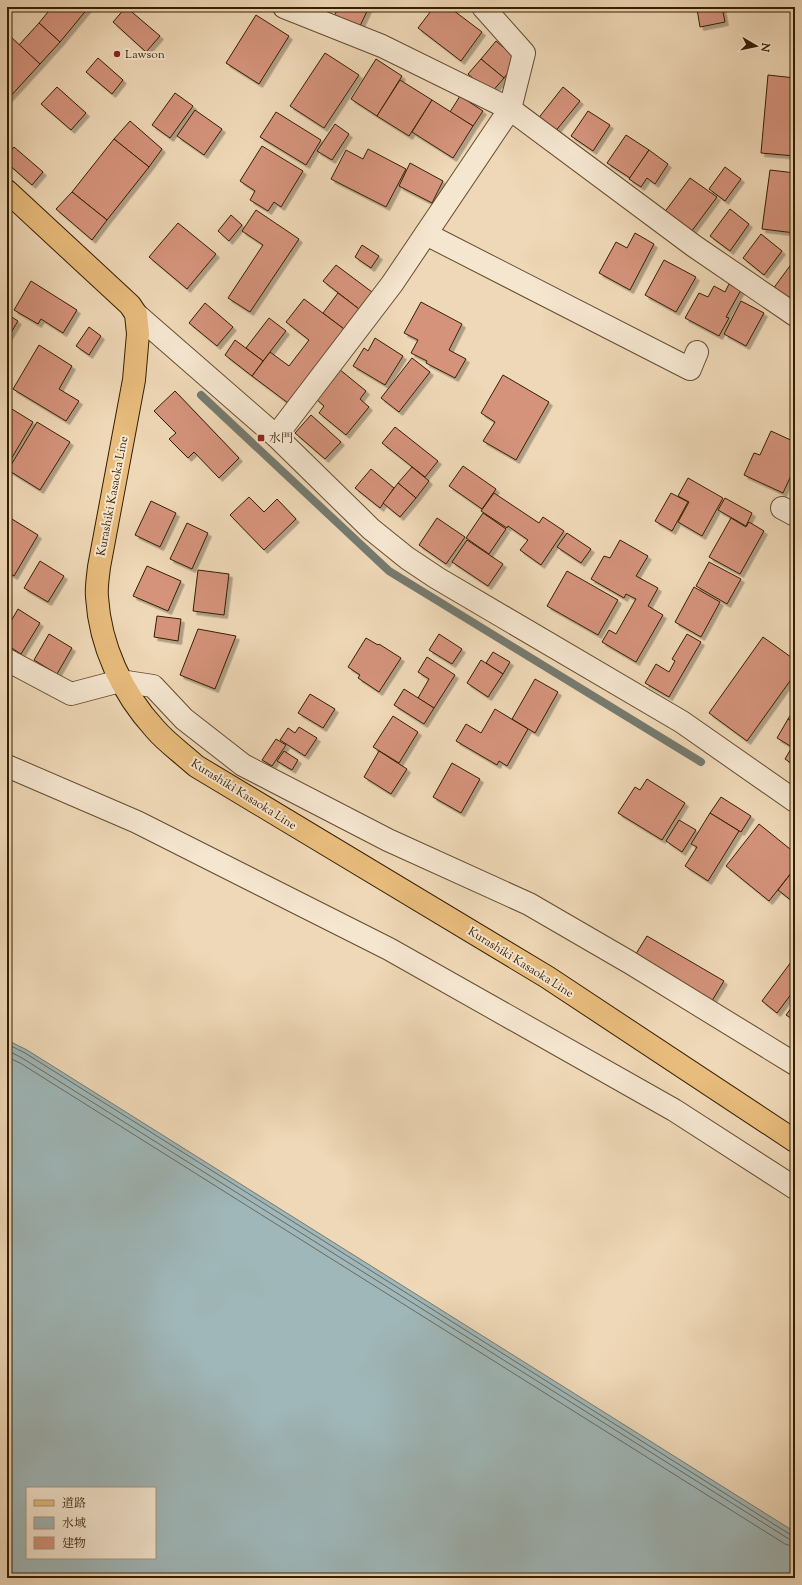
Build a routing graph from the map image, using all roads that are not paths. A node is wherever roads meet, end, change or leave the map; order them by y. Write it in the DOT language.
graph roads {
  1 [pos="284,7"];
  2 [pos="483,7"];
  3 [pos="510,109"];
  4 [pos="7,190"];
  5 [pos="426,234"];
  6 [pos="136,314"];
  7 [pos="795,315"];
  8 [pos="697,352"];
  9 [pos="276,436"];
  10 [pos="7,660"];
  11 [pos="120,680"];
  12 [pos="7,766"];
  13 [pos="795,801"];
  14 [pos="795,1064"];
  15 [pos="795,1141"];
  16 [pos="795,1188"];
  1 -- 3 [label="street"];
  2 -- 3 [label="street"];
  3 -- 5 [label="street"];
  3 -- 7 [label="street"];
  4 -- 6 [label="main road"];
  5 -- 8 [label="street"];
  5 -- 9 [label="street"];
  6 -- 9 [label="street"];
  6 -- 11 [label="main road, Kurashiki Kasaoka Line"];
  9 -- 13 [label="street"];
  10 -- 11 [label="street"];
  11 -- 14 [label="street"];
  11 -- 15 [label="main road, Kurashiki Kasaoka Line"];
  12 -- 16 [label="street"];
}
